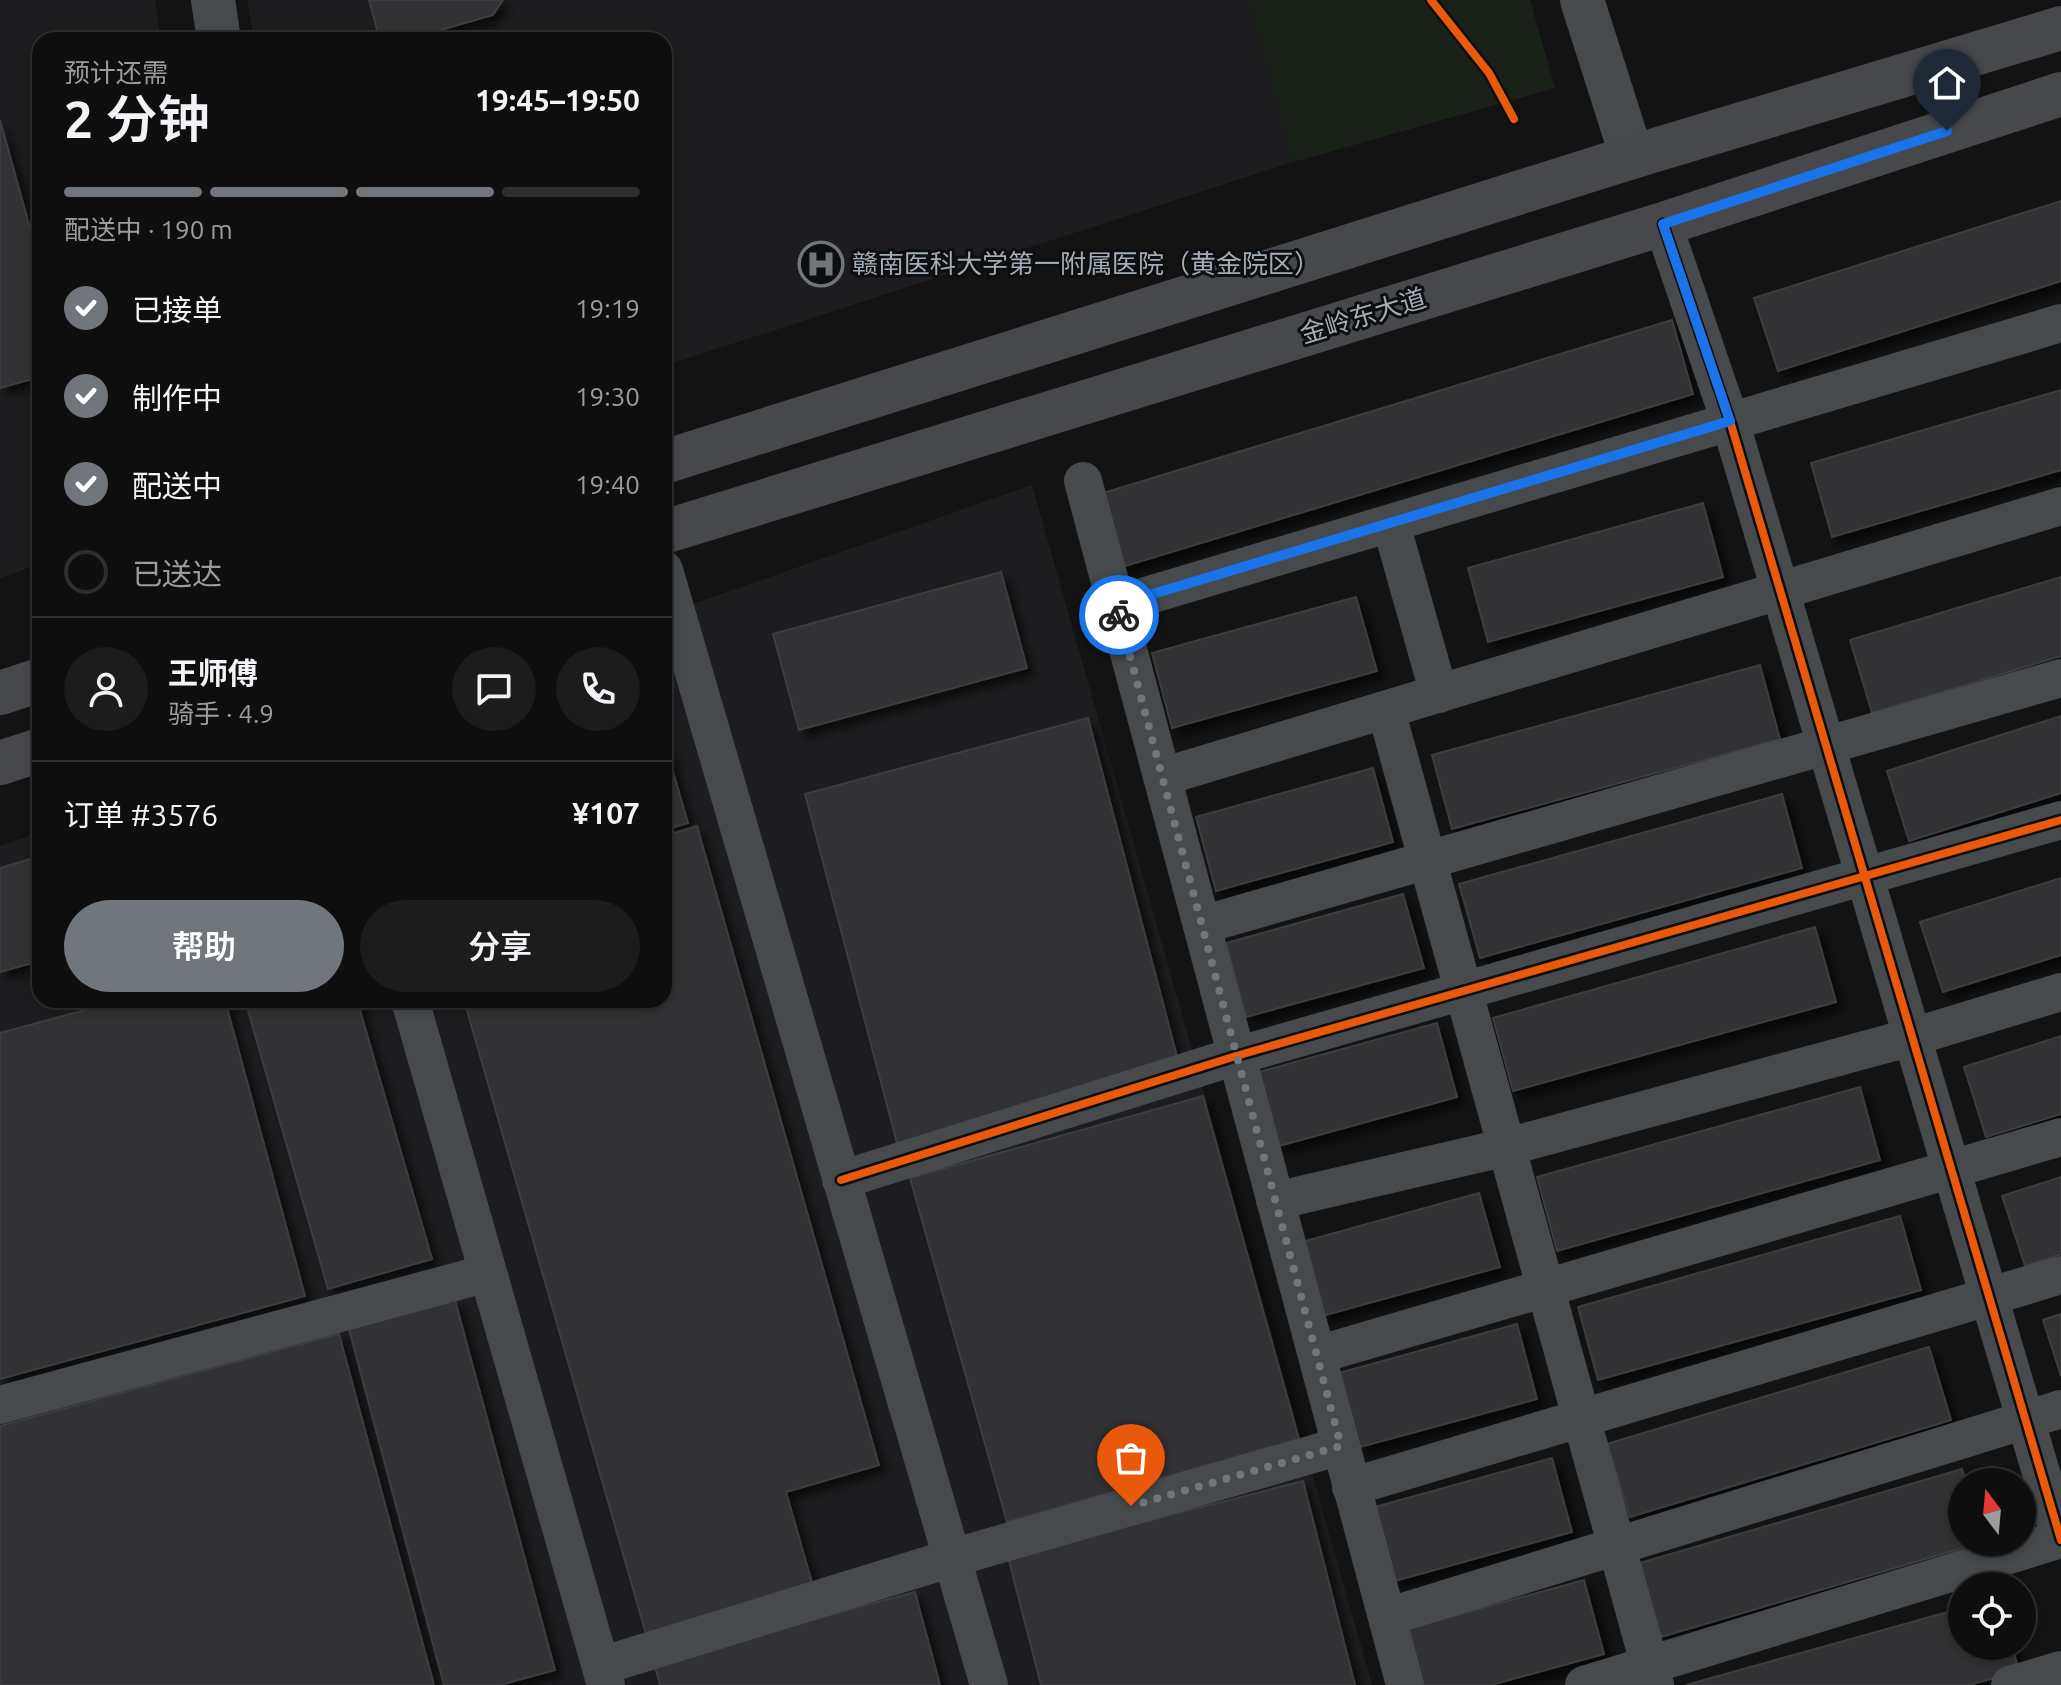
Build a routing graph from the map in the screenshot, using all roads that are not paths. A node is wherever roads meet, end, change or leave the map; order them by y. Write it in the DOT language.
graph roads {
  1 [pos="213,0"];
  2 [pos="1582,0"];
  3 [pos="2061,28"];
  4 [pos="218,32"];
  5 [pos="2061,94"];
  6 [pos="1632,157"];
  7 [pos="1663,224"];
  8 [pos="2061,323"];
  9 [pos="1730,421"];
  10 [pos="672,459"];
  11 [pos="1083,481"];
  12 [pos="2061,506"];
  13 [pos="1391,524"];
  14 [pos="672,530"];
  15 [pos="1780,591"];
  16 [pos="672,598"];
  17 [pos="1116,605"];
  18 [pos="2061,678"];
  19 [pos="32,683"];
  20 [pos="0,693"];
  21 [pos="1439,694"];
  22 [pos="1386,710"];
  23 [pos="1826,746"];
  24 [pos="32,753"];
  25 [pos="0,763"];
  26 [pos="1162,777"];
  27 [pos="2061,820"];
  28 [pos="1427,861"];
  29 [pos="1865,876"];
  30 [pos="1202,925"];
  31 [pos="1463,991"];
  32 [pos="2061,992"];
  33 [pos="412,1008"];
  34 [pos="1912,1037"];
  35 [pos="1236,1056"];
  36 [pos="2061,1137"];
  37 [pos="1507,1147"];
  38 [pos="1952,1169"];
  39 [pos="841,1180"];
  40 [pos="1275,1201"];
  41 [pos="488,1273"];
  42 [pos="2061,1275"];
  43 [pos="1546,1288"];
  44 [pos="1989,1297"];
  45 [pos="1317,1355"];
  46 [pos="0,1405"];
  47 [pos="2043,1414"];
  48 [pos="1582,1418"];
  49 [pos="1341,1446"];
  50 [pos="1351,1487"];
  51 [pos="2061,1539"];
  52 [pos="1617,1546"];
  53 [pos="952,1558"];
  54 [pos="1387,1617"];
  55 [pos="2061,1670"];
  56 [pos="603,1675"];
  57 [pos="1652,1675"];
  58 [pos="989,1685"];
  59 [pos="1405,1685"];
  60 [pos="1584,1685"];
  61 [pos="2010,1685"];
  1 -- 4 [label="street"];
  2 -- 6 [label="street"];
  3 -- 6 [label="main road"];
  5 -- 7 [label="main road, 金岭东大道"];
  6 -- 10 [label="main road"];
  7 -- 9 [label="street"];
  7 -- 14 [label="main road, 金岭东大道"];
  8 -- 9 [label="street"];
  9 -- 13 [label="street"];
  9 -- 15 [label="street"];
  11 -- 17 [label="street"];
  12 -- 15 [label="street"];
  13 -- 17 [label="street"];
  13 -- 21 [label="street"];
  15 -- 21 [label="street"];
  15 -- 23 [label="street"];
  16 -- 39 [label="street"];
  17 -- 26 [label="street"];
  18 -- 23 [label="street"];
  19 -- 20 [label="main road"];
  21 -- 22 [label="street"];
  22 -- 26 [label="street"];
  22 -- 28 [label="street"];
  23 -- 28 [label="street"];
  23 -- 29 [label="street"];
  24 -- 25 [label="main road"];
  26 -- 30 [label="street"];
  27 -- 29 [label="street"];
  28 -- 30 [label="street"];
  28 -- 31 [label="street"];
  29 -- 31 [label="street"];
  29 -- 34 [label="street"];
  30 -- 35 [label="street"];
  31 -- 35 [label="street"];
  31 -- 37 [label="street"];
  32 -- 34 [label="street"];
  33 -- 41 [label="street"];
  34 -- 37 [label="street"];
  34 -- 38 [label="street"];
  35 -- 39 [label="street"];
  35 -- 40 [label="street"];
  36 -- 38 [label="street"];
  37 -- 40 [label="street"];
  37 -- 43 [label="street"];
  38 -- 43 [label="street"];
  38 -- 44 [label="street"];
  39 -- 53 [label="street"];
  40 -- 45 [label="street"];
  41 -- 46 [label="street"];
  41 -- 56 [label="street"];
  42 -- 44 [label="street"];
  43 -- 45 [label="street"];
  43 -- 48 [label="street"];
  44 -- 47 [label="street"];
  44 -- 48 [label="street"];
  45 -- 49 [label="street"];
  47 -- 51 [label="street"];
  47 -- 52 [label="street"];
  48 -- 50 [label="street"];
  48 -- 52 [label="street"];
  49 -- 50 [label="street"];
  49 -- 53 [label="street"];
  50 -- 54 [label="street"];
  51 -- 57 [label="street"];
  52 -- 54 [label="street"];
  52 -- 57 [label="street"];
  53 -- 56 [label="street"];
  53 -- 58 [label="street"];
  54 -- 59 [label="street"];
  55 -- 61 [label="street"];
  57 -- 60 [label="street"];
}
